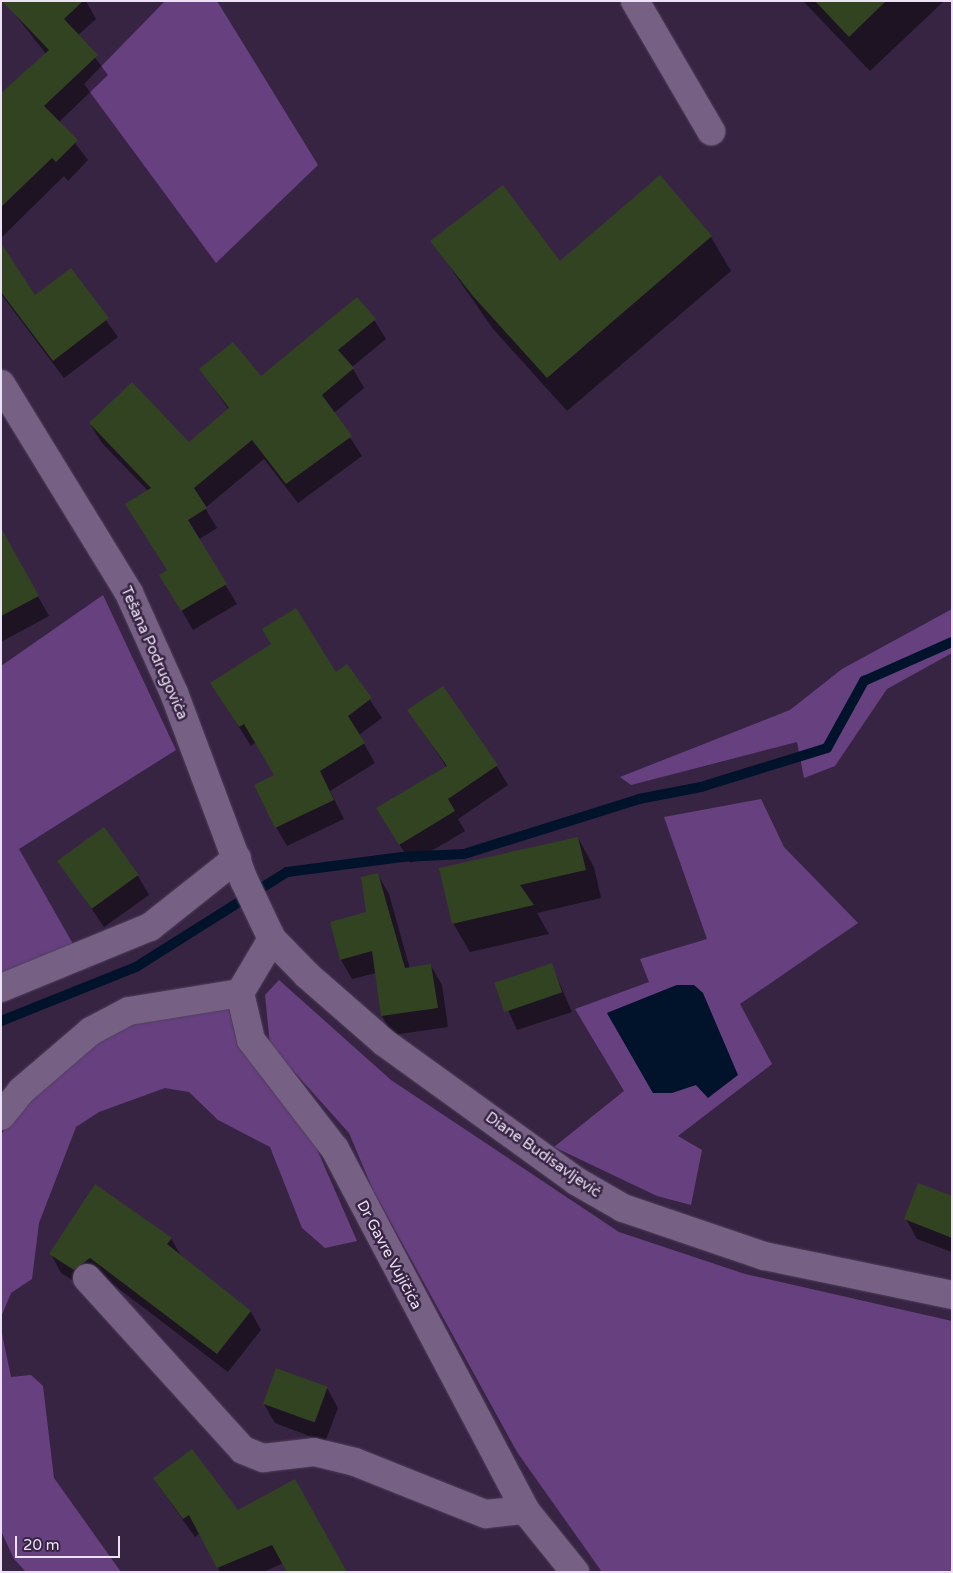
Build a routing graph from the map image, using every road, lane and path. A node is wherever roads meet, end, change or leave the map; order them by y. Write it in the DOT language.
graph roads {
  1 [pos="636,1"];
  2 [pos="711,131"];
  3 [pos="1,384"];
  4 [pos="240,869"];
  5 [pos="272,939"];
  6 [pos="1,988"];
  7 [pos="240,992"];
  8 [pos="1,1116"];
  9 [pos="87,1278"];
  10 [pos="952,1295"];
  11 [pos="526,1510"];
  12 [pos="575,1572"];
  1 -- 2 [label="street"];
  3 -- 4 [label="street, Tešana Podrugovića"];
  4 -- 5 [label="street, Tešana Podrugovića"];
  4 -- 6 [label="street"];
  5 -- 7 [label="street"];
  5 -- 10 [label="street, Diane Budisavljević"];
  7 -- 8 [label="street"];
  7 -- 11 [label="street, Dr Gavre Vujičića"];
  9 -- 11 [label="street"];
  11 -- 12 [label="street, Dr Gavre Vujičića"];
}
